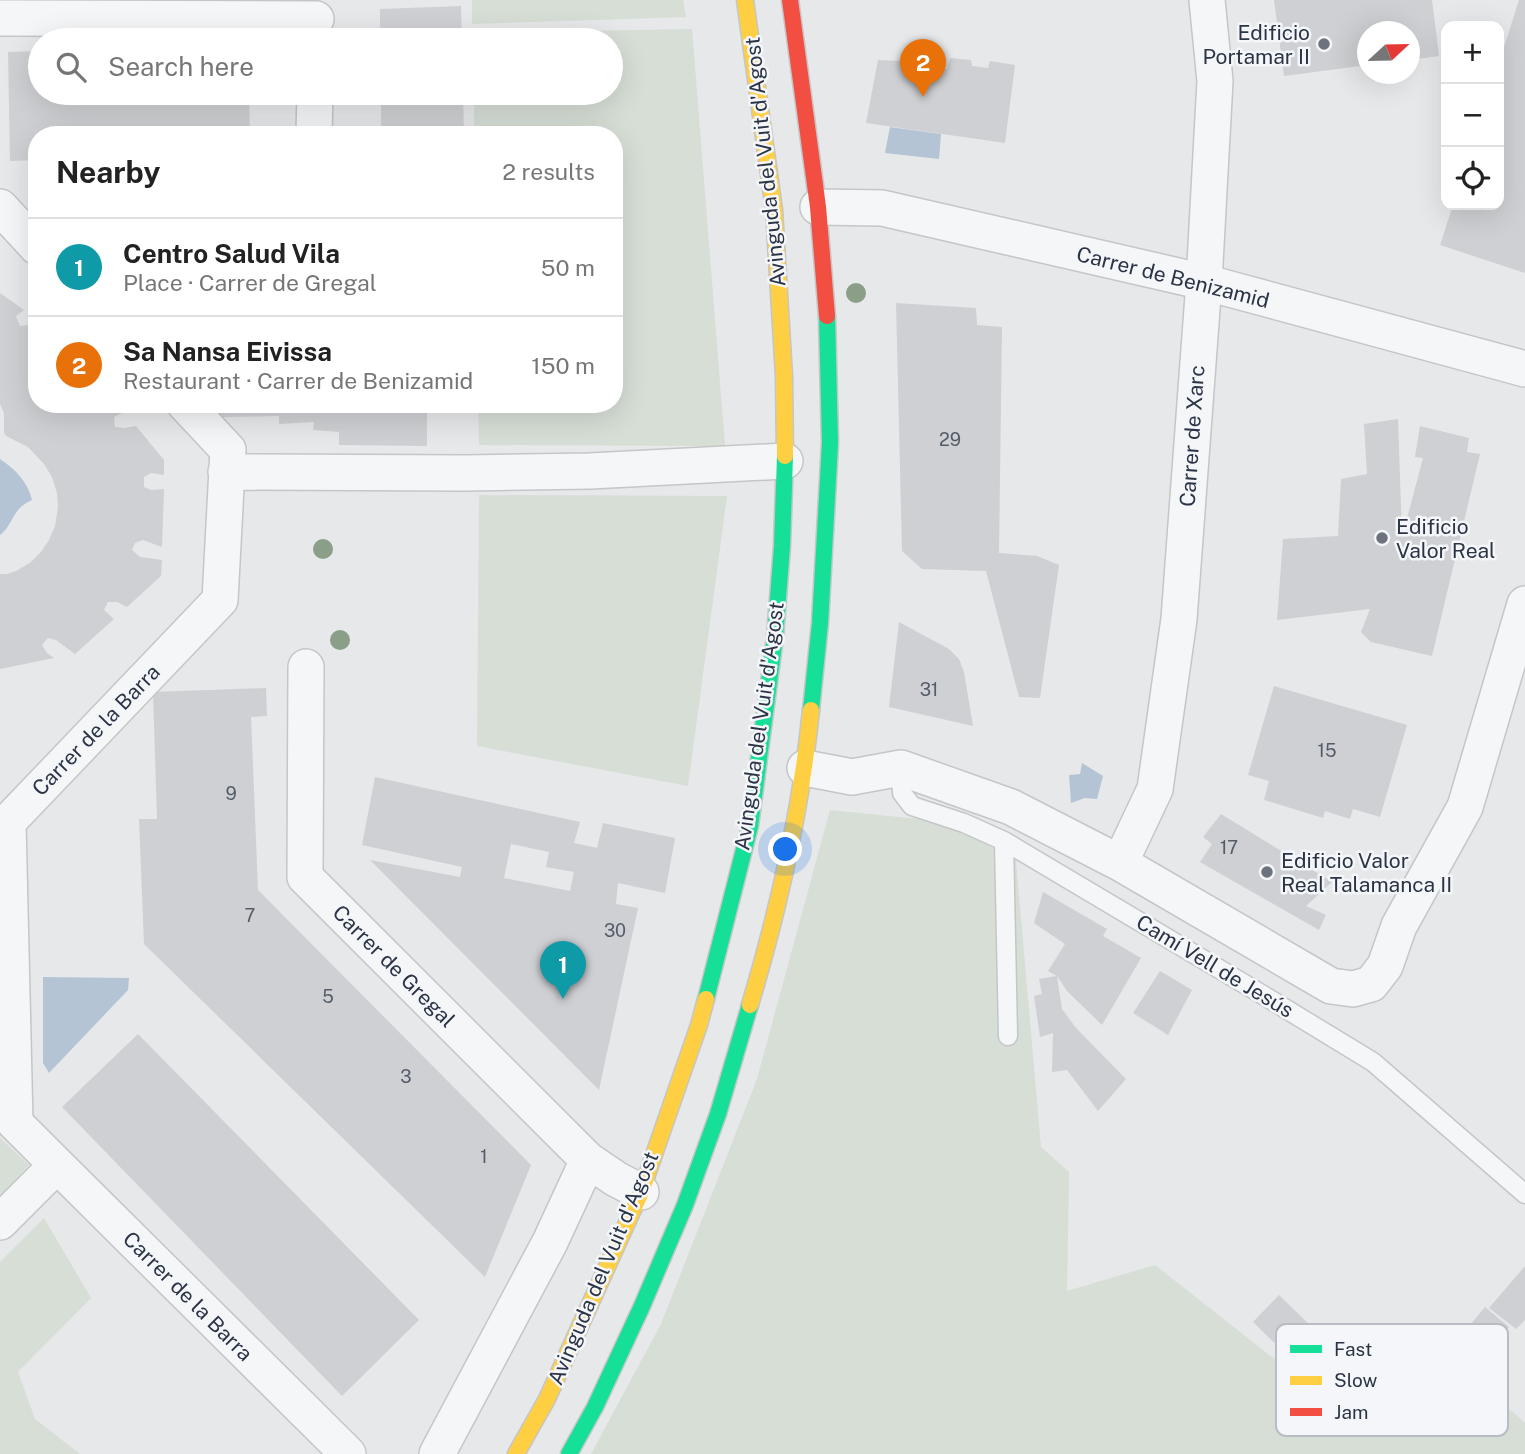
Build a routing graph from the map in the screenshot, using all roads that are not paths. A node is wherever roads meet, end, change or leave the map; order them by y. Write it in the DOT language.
graph roads {
  1 [pos="745,0"];
  2 [pos="790,0"];
  3 [pos="1207,0"];
  4 [pos="0,18"];
  5 [pos="316,20"];
  6 [pos="315,105"];
  7 [pos="314,126"];
  8 [pos="0,207"];
  9 [pos="818,207"];
  10 [pos="28,237"];
  11 [pos="1203,282"];
  12 [pos="1525,369"];
  13 [pos="193,413"];
  14 [pos="785,461"];
  15 [pos="226,472"];
  16 [pos="1525,604"];
  17 [pos="306,667"];
  18 [pos="805,768"];
  19 [pos="901,768"];
  20 [pos="4,818"];
  21 [pos="1004,841"];
  22 [pos="1120,863"];
  23 [pos="1008,1036"];
  24 [pos="588,1160"];
  25 [pos="57,1166"];
  26 [pos="640,1192"];
  27 [pos="1525,1194"];
  28 [pos="0,1222"];
  29 [pos="348,1454"];
  30 [pos="437,1454"];
  31 [pos="516,1454"];
  32 [pos="569,1454"];
  1 -- 14 [label="street, Avinguda del Vuit d'Agost"];
  2 -- 9 [label="street, Avinguda del Vuit d'Agost"];
  3 -- 11 [label="street, Carrer de Xarc"];
  4 -- 5 [label="street"];
  6 -- 7 [label="street"];
  8 -- 10 [label="street"];
  9 -- 11 [label="street, Carrer de Benizamid"];
  9 -- 18 [label="street, Avinguda del Vuit d'Agost"];
  11 -- 12 [label="street, Carrer de Benizamid"];
  11 -- 22 [label="street, Carrer de Xarc"];
  13 -- 15 [label="street, Carrer de la Barra"];
  14 -- 15 [label="street"];
  14 -- 26 [label="street, Avinguda del Vuit d'Agost"];
  15 -- 20 [label="street, Carrer de la Barra"];
  16 -- 22 [label="street, Camí Vell de Jesús"];
  17 -- 24 [label="street, Carrer de Gregal"];
  18 -- 19 [label="street, Camí Vell de Jesús"];
  18 -- 32 [label="street, Avinguda del Vuit d'Agost"];
  19 -- 21 [label="lane, Camí Vell de Jesús"];
  19 -- 22 [label="street, Camí Vell de Jesús"];
  20 -- 25 [label="street, Carrer de la Barra"];
  21 -- 23 [label="lane"];
  21 -- 27 [label="lane, Camí Vell de Jesús"];
  24 -- 26 [label="street, Carrer de Gregal"];
  24 -- 30 [label="street"];
  25 -- 28 [label="street"];
  25 -- 29 [label="street, Carrer de la Barra"];
  26 -- 31 [label="street, Avinguda del Vuit d'Agost"];
}
